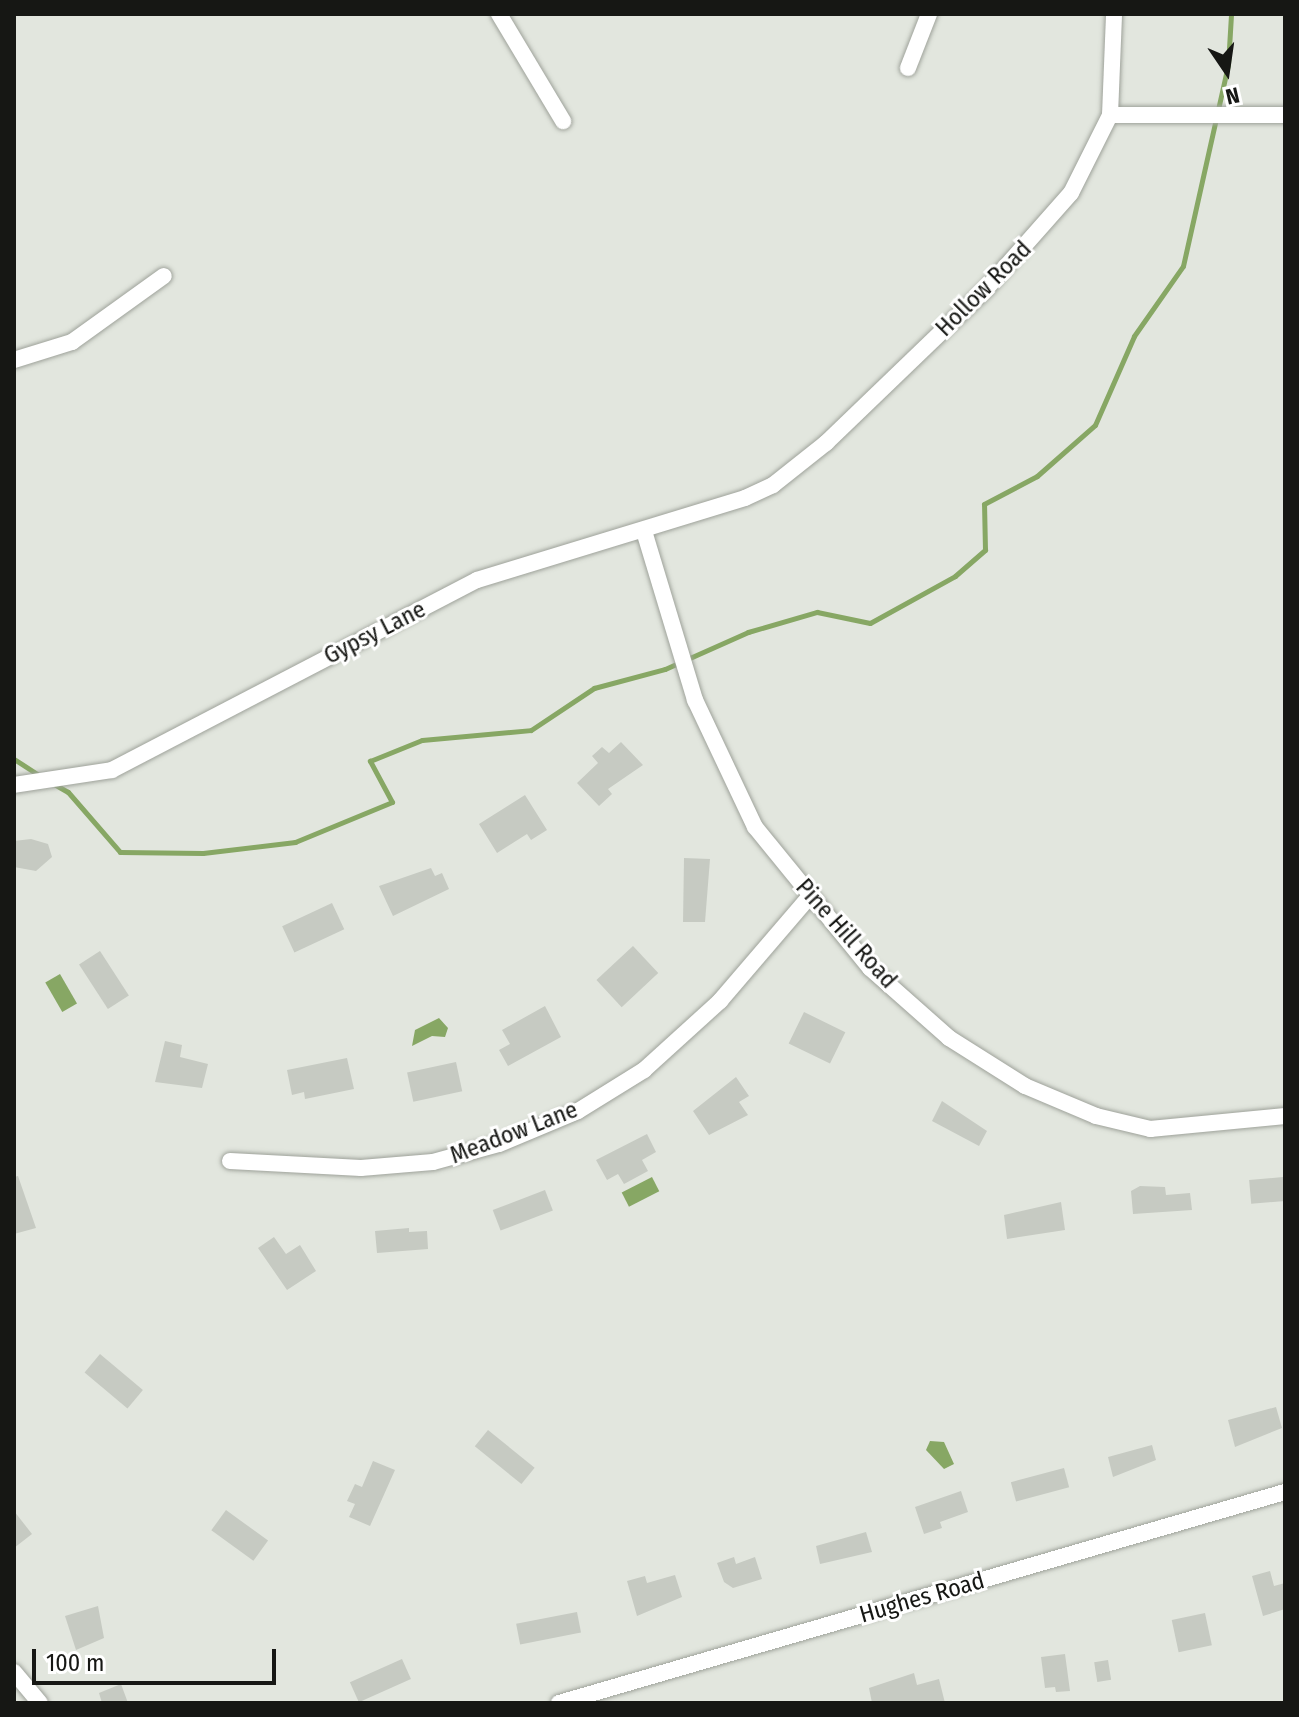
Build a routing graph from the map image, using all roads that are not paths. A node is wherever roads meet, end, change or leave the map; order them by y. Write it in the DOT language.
graph roads {
  1 [pos="499,14"];
  2 [pos="929,14"];
  3 [pos="1114,14"];
  4 [pos="908,68"];
  5 [pos="1110,115"];
  6 [pos="1285,115"];
  7 [pos="563,121"];
  8 [pos="164,276"];
  9 [pos="14,360"];
  10 [pos="745,498"];
  11 [pos="644,531"];
  12 [pos="14,785"];
  13 [pos="810,896"];
  14 [pos="1285,1116"];
  15 [pos="230,1161"];
  16 [pos="1285,1492"];
  17 [pos="14,1672"];
  18 [pos="40,1703"];
  19 [pos="559,1703"];
  1 -- 7 [label="street"];
  2 -- 4 [label="street"];
  3 -- 5 [label="street, Hollow Road"];
  5 -- 6 [label="street"];
  5 -- 10 [label="street, Hollow Road"];
  8 -- 9 [label="street"];
  10 -- 11 [label="street, Gypsy Lane"];
  11 -- 12 [label="street, Gypsy Lane"];
  11 -- 13 [label="street, Pine Hill Road"];
  13 -- 14 [label="street, Pine Hill Road"];
  13 -- 15 [label="street, Meadow Lane"];
  16 -- 19 [label="street, Hughes Road"];
  17 -- 18 [label="street"];
}
